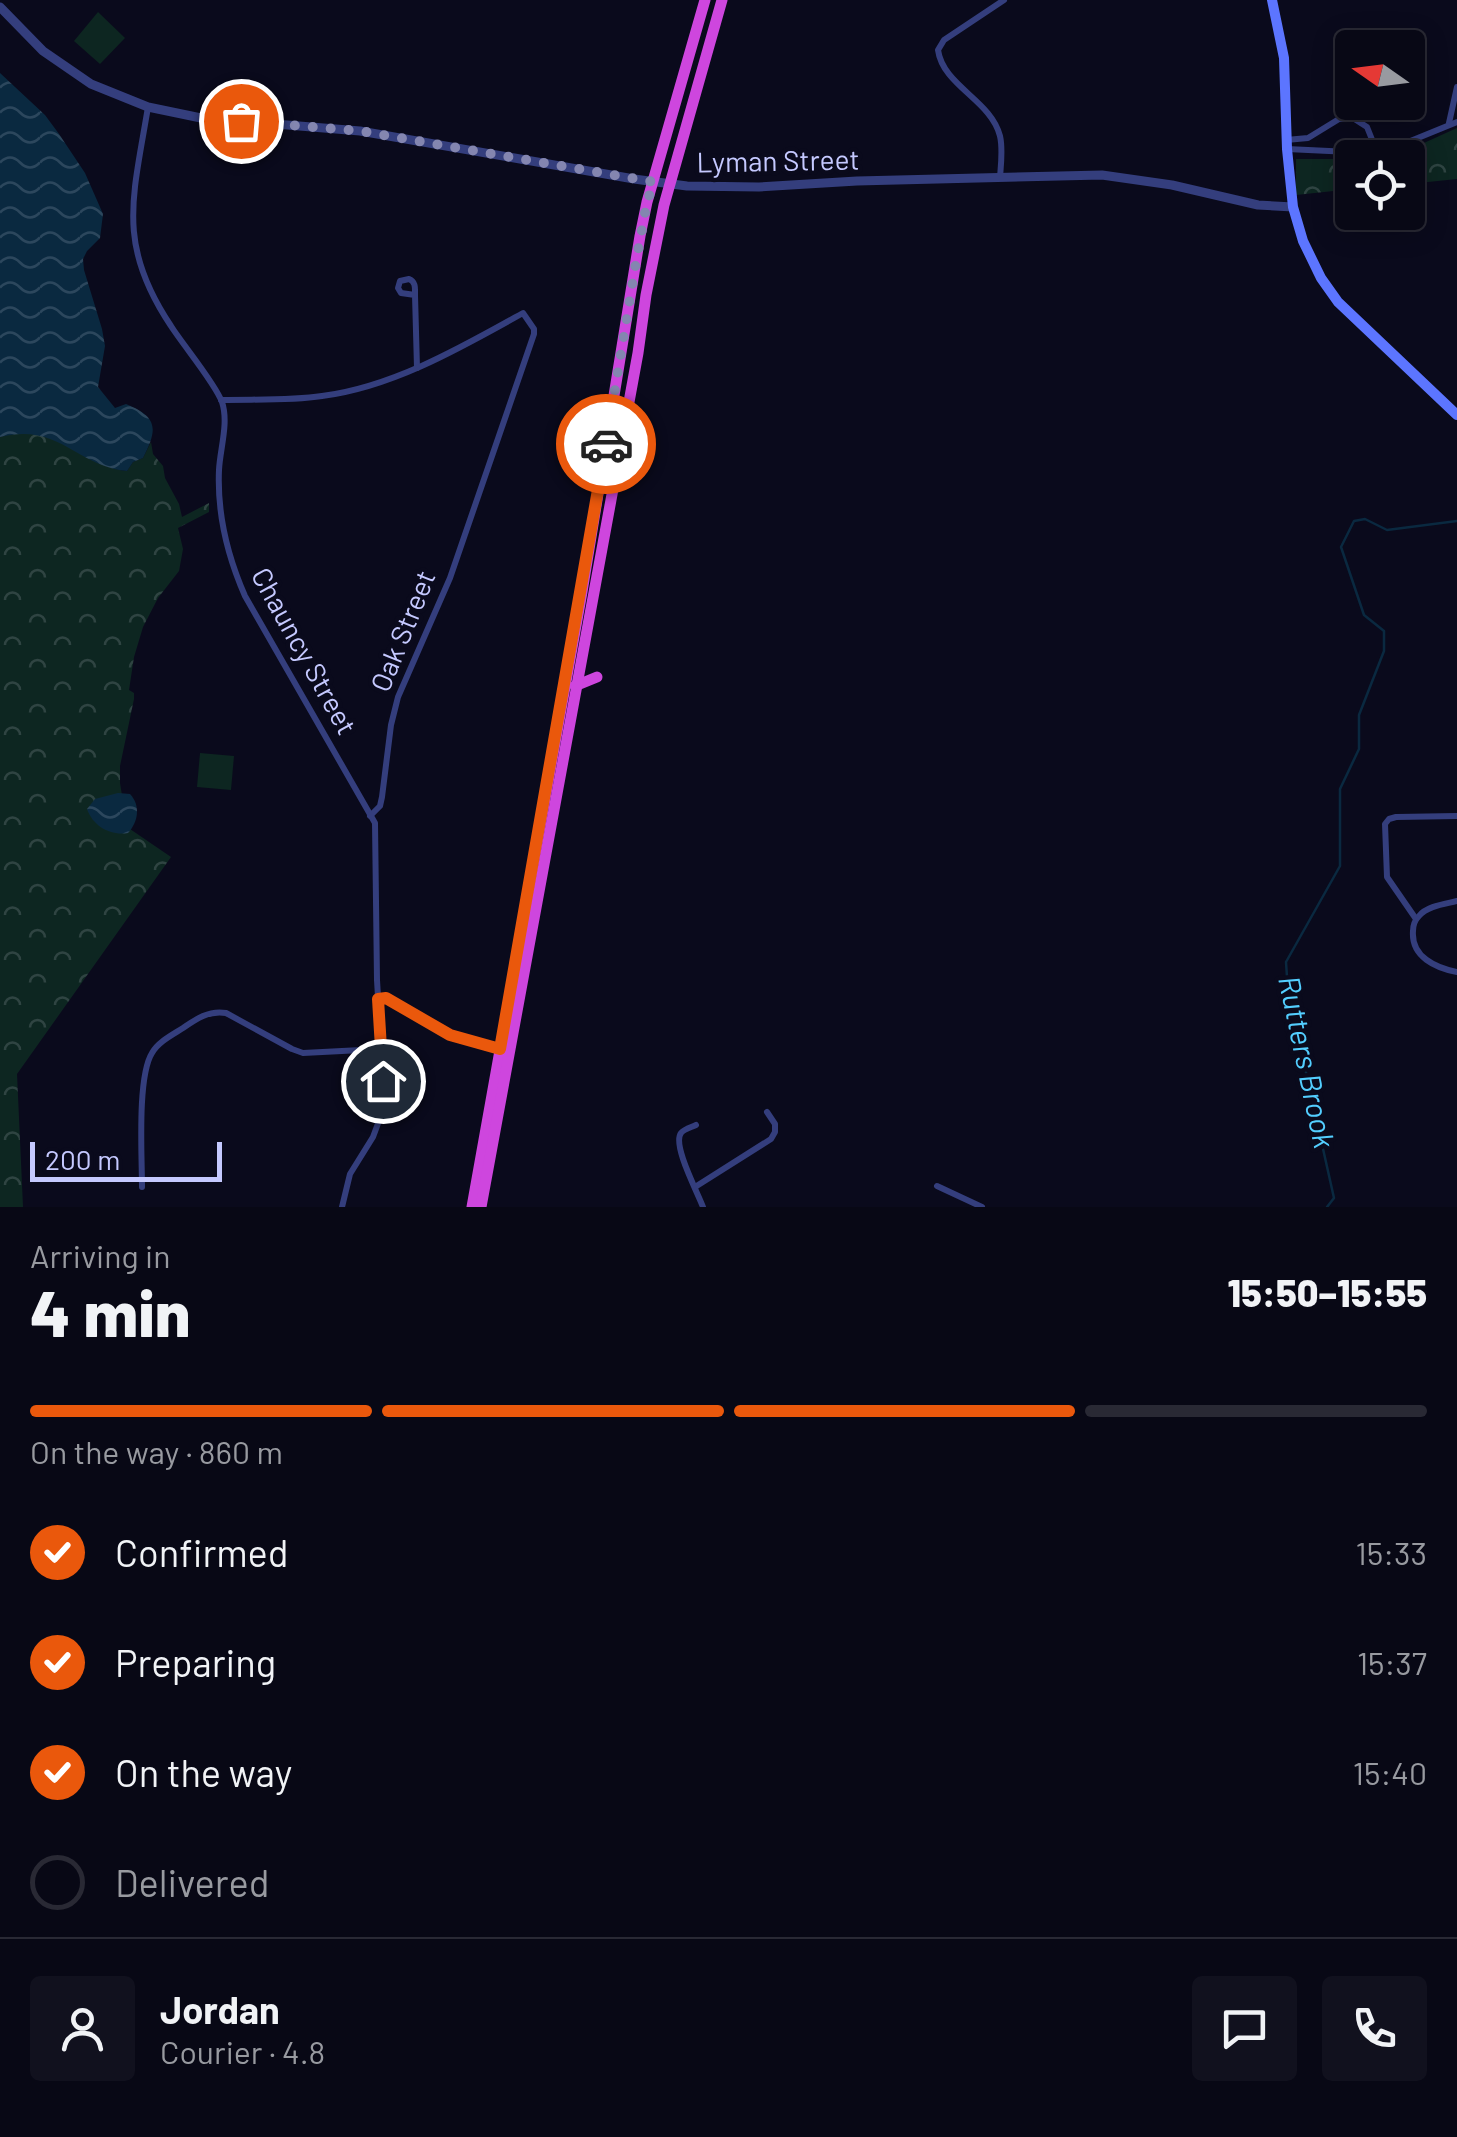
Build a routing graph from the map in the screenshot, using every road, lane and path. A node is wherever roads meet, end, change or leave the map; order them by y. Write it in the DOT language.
graph roads {
  1 [pos="705,0"];
  2 [pos="722,0"];
  3 [pos="1003,0"];
  4 [pos="1272,0"];
  5 [pos="0,7"];
  6 [pos="1457,87"];
  7 [pos="148,108"];
  8 [pos="1453,123"];
  9 [pos="1308,138"];
  10 [pos="1372,140"];
  11 [pos="1413,140"];
  12 [pos="1286,144"];
  13 [pos="1328,151"];
  14 [pos="1335,152"];
  15 [pos="1000,177"];
  16 [pos="654,182"];
  17 [pos="670,184"];
  18 [pos="1293,207"];
  19 [pos="416,295"];
  20 [pos="418,368"];
  21 [pos="221,400"];
  22 [pos="1457,415"];
  23 [pos="595,579"];
  24 [pos="609,591"];
  25 [pos="597,678"];
  26 [pos="575,686"];
  27 [pos="370,816"];
  28 [pos="1457,816"];
  29 [pos="1457,901"];
  30 [pos="1416,919"];
  31 [pos="1457,972"];
  32 [pos="378,999"];
  33 [pos="381,1049"];
  34 [pos="500,1049"];
  35 [pos="766,1112"];
  36 [pos="696,1125"];
  37 [pos="937,1186"];
  38 [pos="142,1187"];
  39 [pos="695,1187"];
  40 [pos="342,1207"];
  41 [pos="472,1207"];
  42 [pos="481,1207"];
  43 [pos="704,1207"];
  44 [pos="982,1207"];
  1 -- 16 [label="highway"];
  2 -- 17 [label="highway"];
  3 -- 15 [label="street"];
  4 -- 12 [label="main road"];
  5 -- 7 [label="street, Lyman Street"];
  6 -- 8 [label="street"];
  7 -- 16 [label="street, Lyman Street"];
  7 -- 21 [label="street"];
  8 -- 11 [label="street"];
  9 -- 10 [label="street"];
  9 -- 12 [label="street"];
  9 -- 13 [label="street"];
  12 -- 13 [label="street"];
  12 -- 18 [label="main road"];
  13 -- 14 [label="street"];
  15 -- 17 [label="street, Lyman Street"];
  15 -- 18 [label="street, Lyman Street"];
  16 -- 17 [label="street, Lyman Street"];
  16 -- 34 [label="highway"];
  17 -- 23 [label="highway"];
  18 -- 22 [label="main road"];
  19 -- 20 [label="street"];
  20 -- 21 [label="street"];
  20 -- 27 [label="street, Oak Street"];
  21 -- 27 [label="street, Chauncy Street"];
  23 -- 24 [label="highway"];
  23 -- 26 [label="highway"];
  25 -- 26 [label="highway"];
  26 -- 42 [label="highway"];
  27 -- 32 [label="street, Oak Street"];
  28 -- 30 [label="street"];
  29 -- 30 [label="street"];
  30 -- 31 [label="street"];
  32 -- 33 [label="street, Oak Street"];
  32 -- 34 [label="street"];
  33 -- 38 [label="street"];
  33 -- 40 [label="street, Oak Street"];
  34 -- 41 [label="highway"];
  35 -- 39 [label="street"];
  36 -- 39 [label="street"];
  37 -- 44 [label="street"];
  39 -- 43 [label="street"];
}
